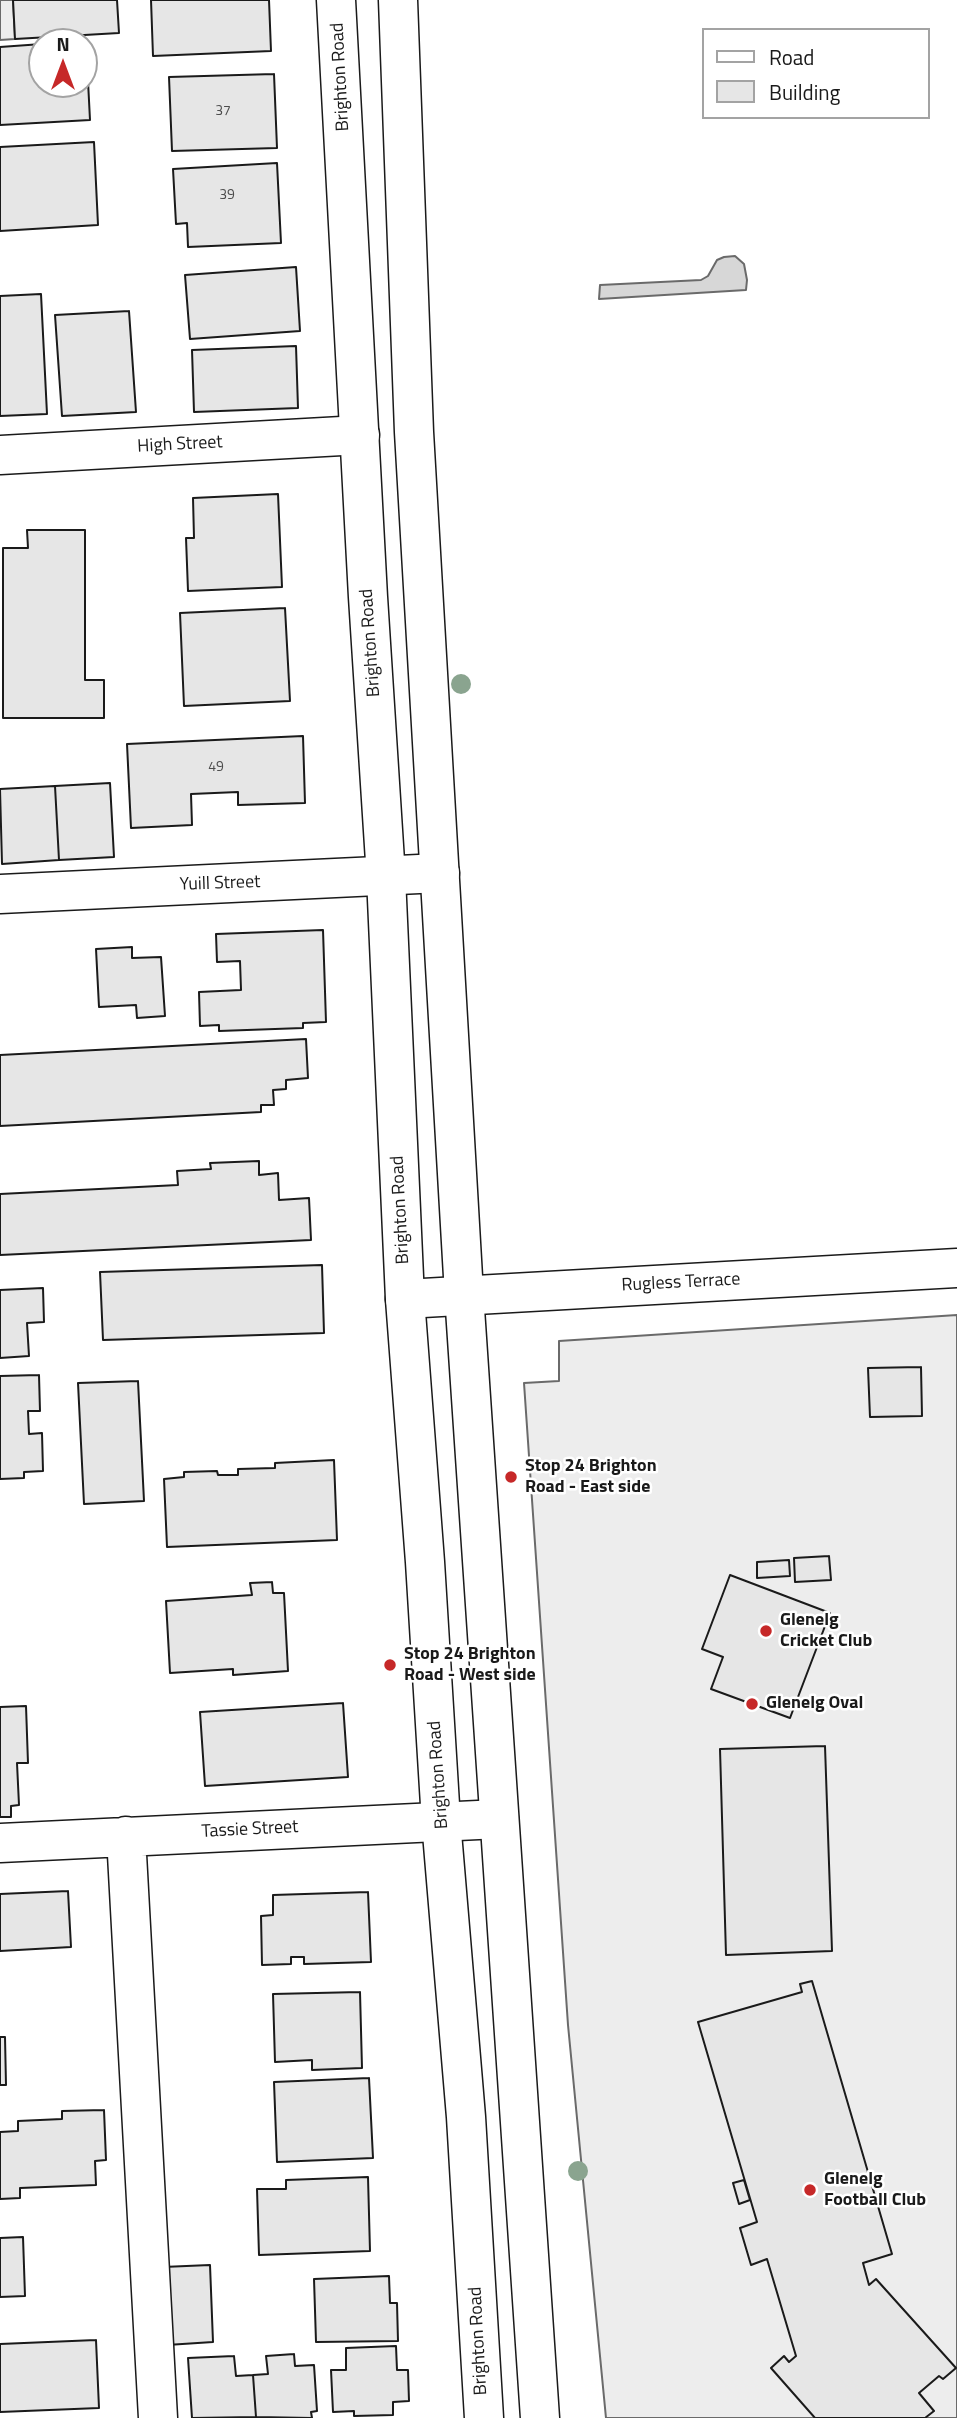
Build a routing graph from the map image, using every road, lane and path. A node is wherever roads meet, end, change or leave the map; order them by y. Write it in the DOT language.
graph roads {
  1 [pos="336,0"];
  2 [pos="398,0"];
  3 [pos="360,435"];
  4 [pos="0,455"];
  5 [pos="440,873"];
  6 [pos="386,877"];
  7 [pos="0,894"];
  8 [pos="957,1268"];
  9 [pos="464,1294"];
  10 [pos="405,1299"];
  11 [pos="499,1819"];
  12 [pos="441,1821"];
  13 [pos="127,1836"];
  14 [pos="0,1843"];
  15 [pos="511,1986"];
  16 [pos="456,1993"];
  17 [pos="519,2102"];
  18 [pos="466,2117"];
  19 [pos="158,2418"];
  20 [pos="484,2418"];
  21 [pos="540,2418"];
  1 -- 3 [label="main road, Brighton Road"];
  2 -- 5 [label="main road"];
  3 -- 4 [label="main road, High Street"];
  3 -- 6 [label="main road, Brighton Road"];
  5 -- 6 [label="main road, Yuill Street"];
  5 -- 9 [label="main road"];
  6 -- 7 [label="main road, Yuill Street"];
  6 -- 10 [label="main road, Brighton Road"];
  8 -- 9 [label="main road, Rugless Terrace"];
  9 -- 10 [label="main road, Rugless Terrace"];
  9 -- 11 [label="main road"];
  10 -- 12 [label="main road, Brighton Road"];
  11 -- 12 [label="main road, Tassie Street"];
  11 -- 15 [label="main road"];
  12 -- 13 [label="main road, Tassie Street"];
  12 -- 16 [label="main road, Brighton Road"];
  13 -- 14 [label="main road, Tassie Street"];
  13 -- 19 [label="main road"];
  15 -- 16 [label="main road"];
  15 -- 17 [label="main road"];
  16 -- 18 [label="main road, Brighton Road"];
  17 -- 18 [label="main road"];
  17 -- 21 [label="main road"];
  18 -- 20 [label="main road, Brighton Road"];
}
